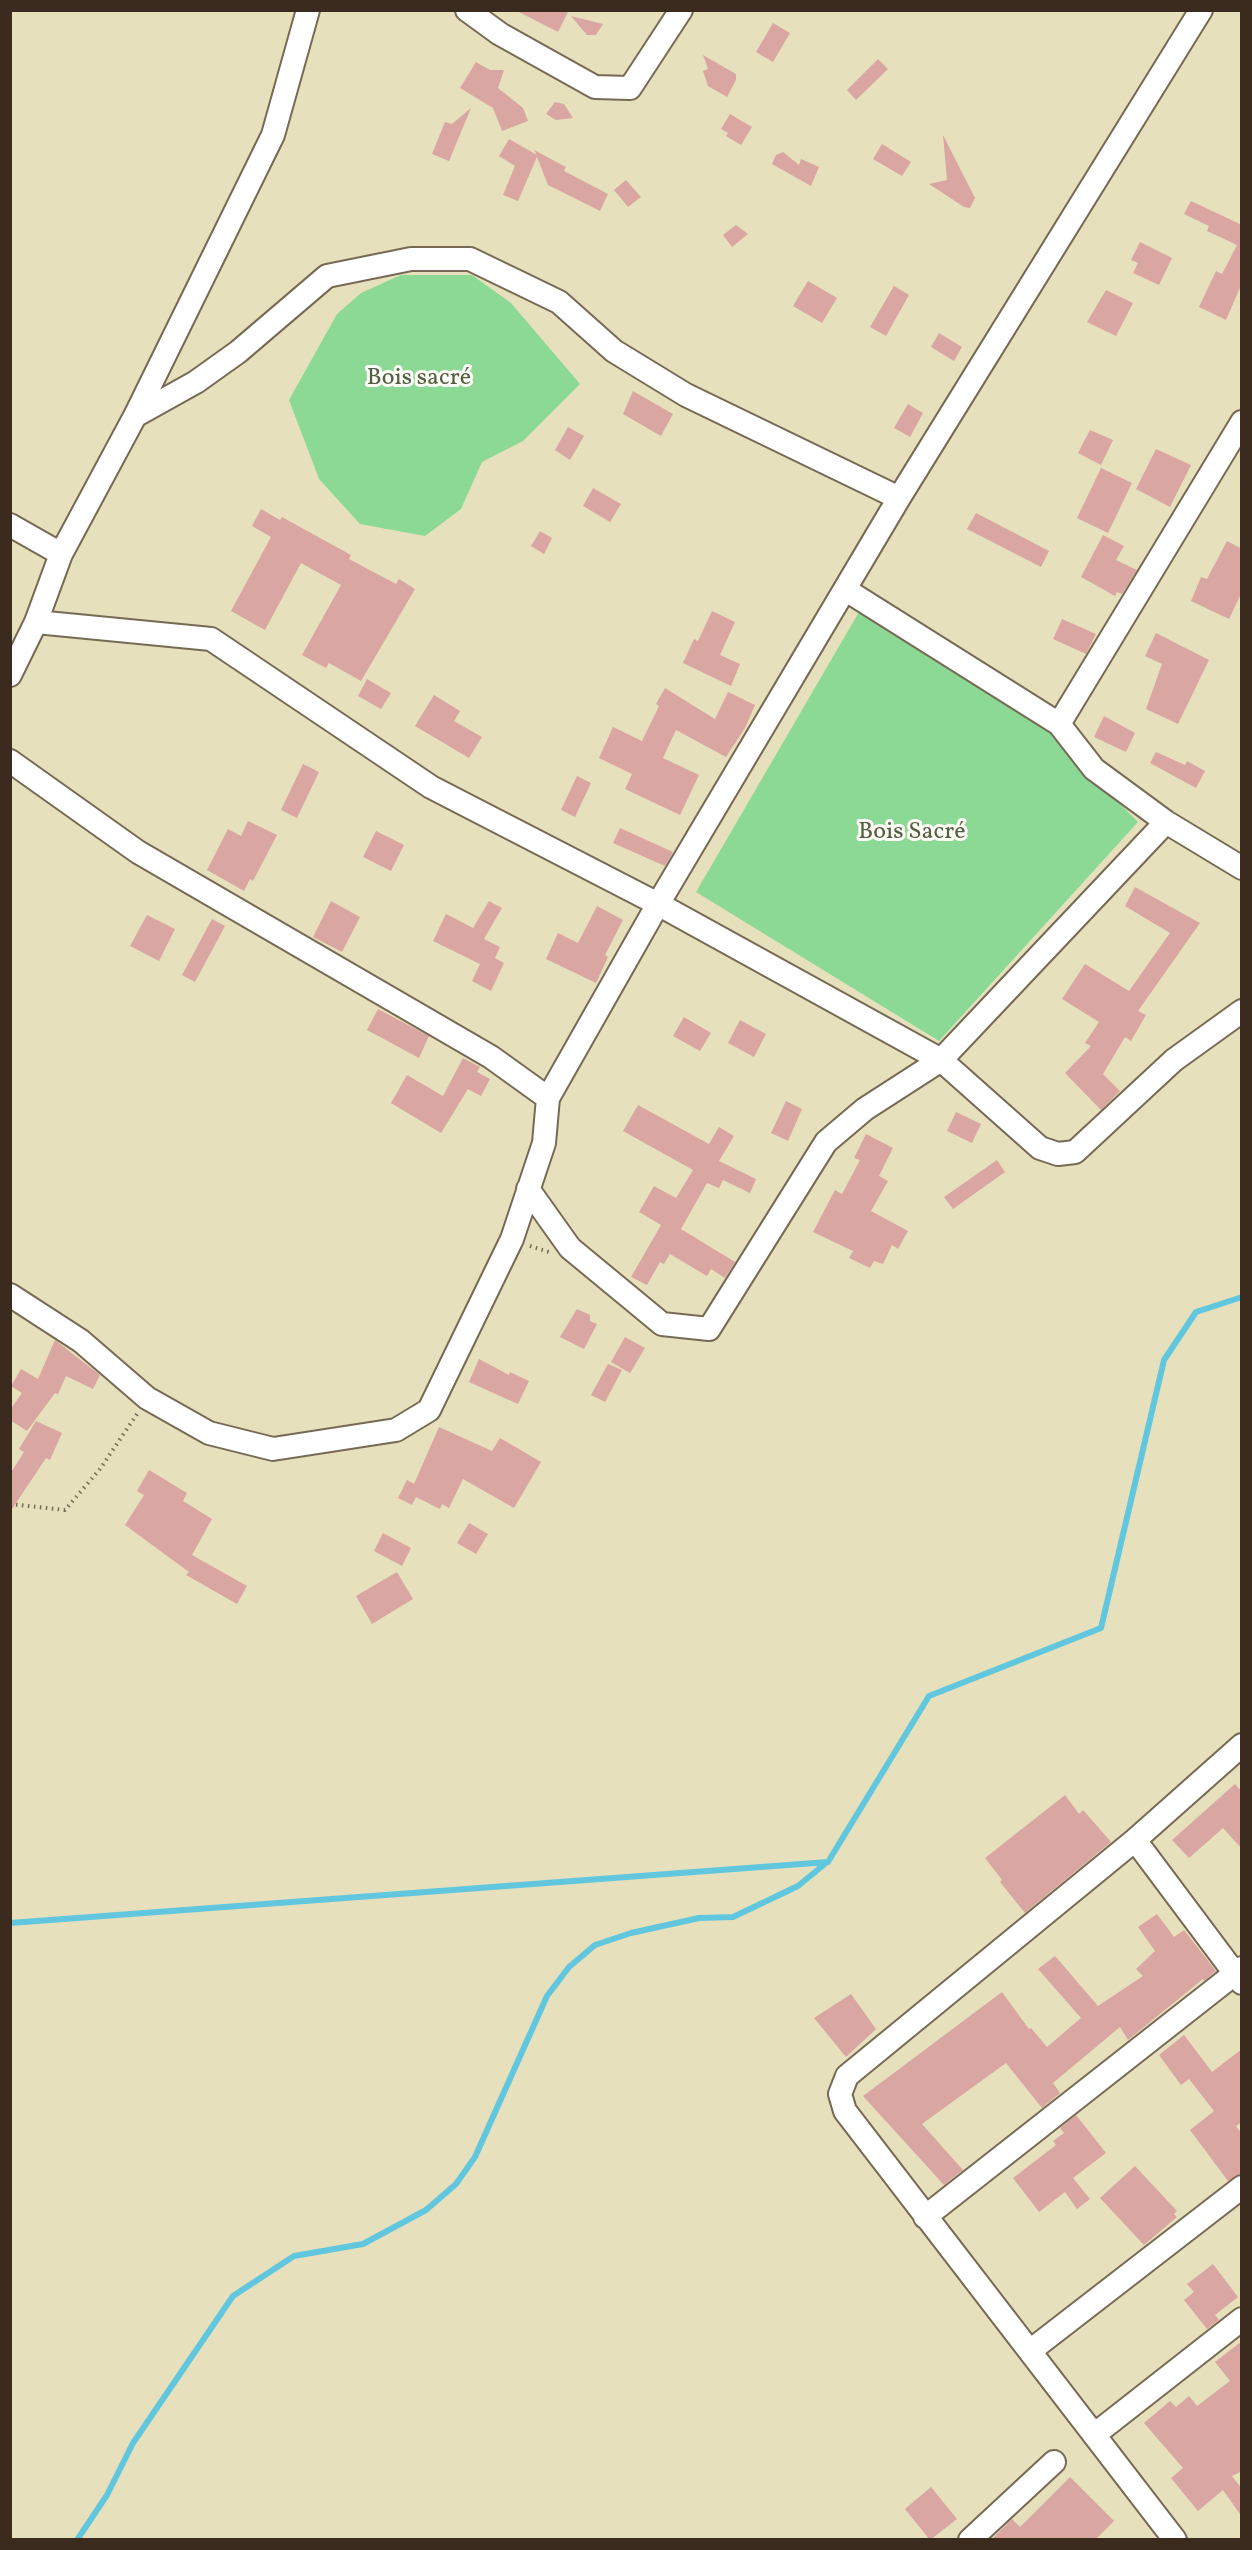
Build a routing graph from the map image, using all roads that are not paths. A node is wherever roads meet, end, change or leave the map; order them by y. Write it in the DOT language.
graph roads {
  1 [pos="308,10"];
  2 [pos="467,10"];
  3 [pos="681,10"];
  4 [pos="1201,10"];
  5 [pos="135,416"];
  6 [pos="1242,422"];
  7 [pos="899,498"];
  8 [pos="10,525"];
  9 [pos="61,554"];
  10 [pos="846,590"];
  11 [pos="36,622"];
  12 [pos="10,675"];
  13 [pos="1059,724"];
  14 [pos="10,761"];
  15 [pos="1166,822"];
  16 [pos="1241,866"];
  17 [pos="658,904"];
  18 [pos="1242,1011"];
  19 [pos="941,1060"];
  20 [pos="548,1098"];
  21 [pos="528,1189"];
  22 [pos="10,1295"];
  23 [pos="1242,1745"];
  24 [pos="1136,1840"];
  25 [pos="1239,1975"];
  26 [pos="1242,2187"];
  27 [pos="925,2217"];
  28 [pos="1242,2319"];
  29 [pos="1030,2351"];
  30 [pos="1094,2434"];
  31 [pos="1054,2462"];
  32 [pos="970,2540"];
  33 [pos="1175,2540"];
  1 -- 5 [label="street"];
  2 -- 3 [label="street"];
  4 -- 7 [label="street"];
  5 -- 7 [label="street"];
  5 -- 9 [label="street"];
  6 -- 13 [label="street"];
  7 -- 10 [label="street"];
  8 -- 9 [label="street"];
  9 -- 11 [label="street"];
  10 -- 13 [label="street"];
  10 -- 17 [label="street"];
  11 -- 12 [label="street"];
  11 -- 17 [label="street"];
  13 -- 15 [label="street"];
  14 -- 20 [label="street"];
  15 -- 16 [label="street"];
  15 -- 19 [label="street"];
  17 -- 19 [label="street"];
  17 -- 20 [label="street"];
  18 -- 19 [label="street"];
  19 -- 21 [label="street"];
  20 -- 21 [label="street"];
  21 -- 22 [label="street"];
  23 -- 24 [label="street"];
  24 -- 25 [label="street"];
  24 -- 27 [label="street"];
  25 -- 27 [label="street"];
  26 -- 29 [label="street"];
  27 -- 29 [label="street"];
  28 -- 30 [label="street"];
  29 -- 30 [label="street"];
  30 -- 33 [label="street"];
  31 -- 32 [label="street"];
}
